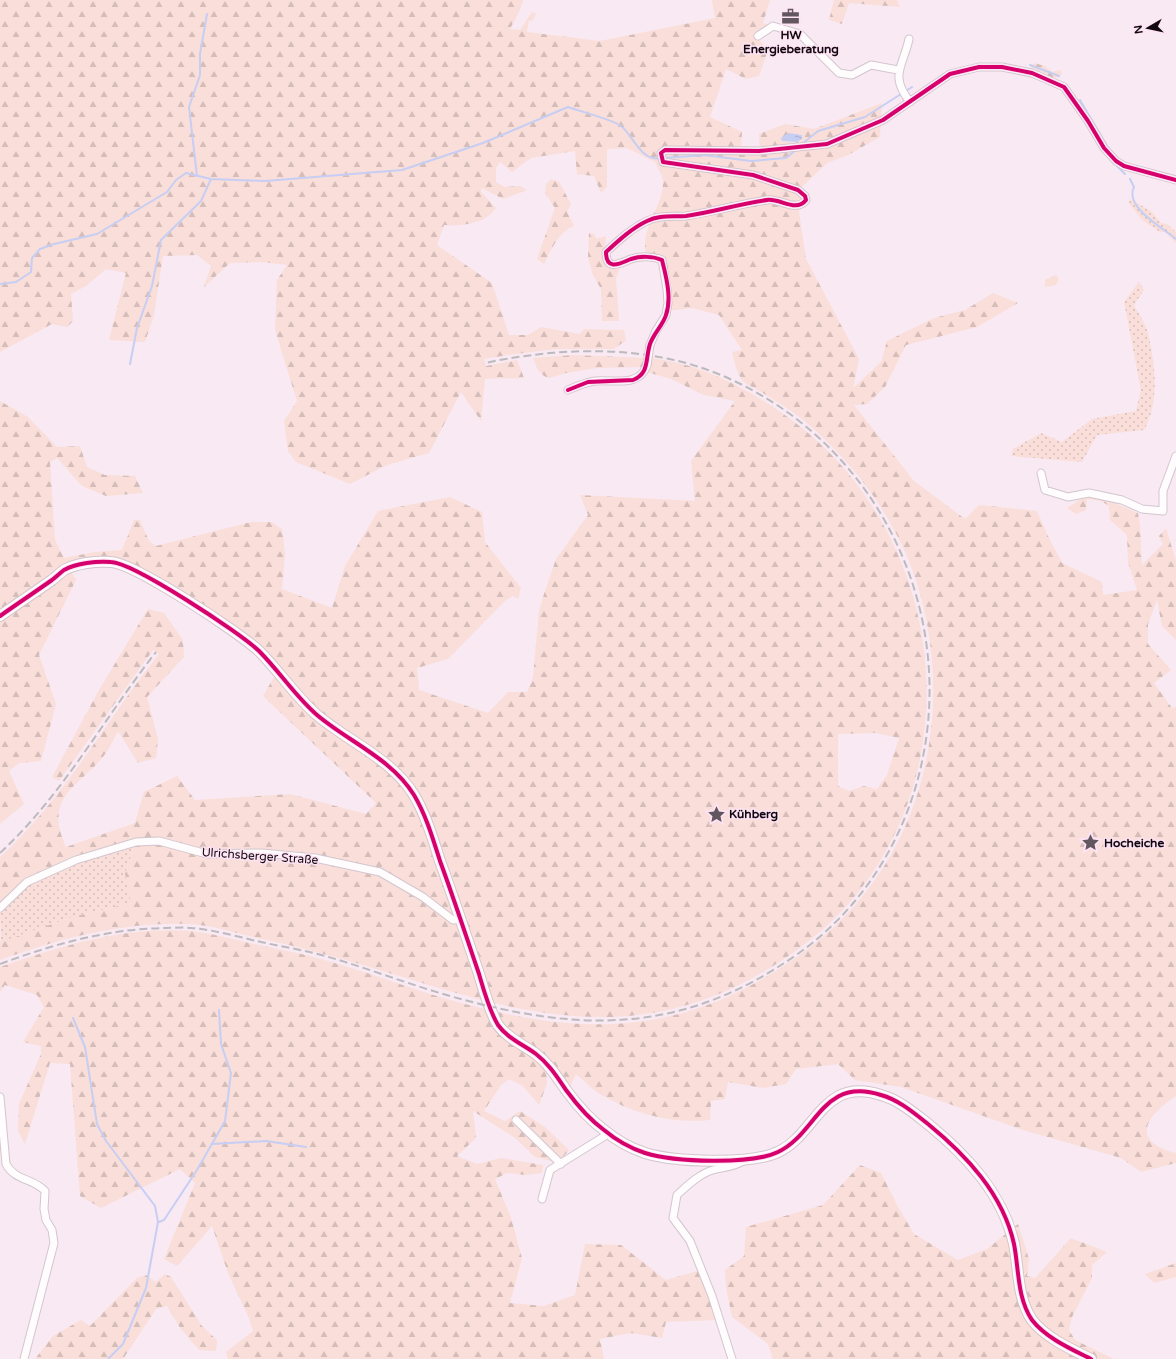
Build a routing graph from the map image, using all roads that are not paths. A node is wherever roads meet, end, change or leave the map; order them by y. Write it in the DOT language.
graph roads {
  1 [pos="758,36"];
  2 [pos="909,39"];
  3 [pos="898,70"];
  4 [pos="906,97"];
  5 [pos="1176,180"];
  6 [pos="568,390"];
  7 [pos="1176,456"];
  8 [pos="1041,473"];
  9 [pos="0,616"];
  10 [pos="0,908"];
  11 [pos="461,919"];
  12 [pos="0,1097"];
  13 [pos="516,1120"];
  14 [pos="608,1134"];
  15 [pos="747,1159"];
  16 [pos="562,1164"];
  17 [pos="542,1199"];
  18 [pos="24,1359"];
  19 [pos="732,1359"];
  20 [pos="1091,1359"];
  1 -- 3 [label="street"];
  2 -- 3 [label="street"];
  3 -- 4 [label="street"];
  4 -- 5 [label="street"];
  4 -- 6 [label="street, bridge"];
  7 -- 8 [label="street"];
  9 -- 11 [label="street"];
  10 -- 11 [label="street, Ulrichsberger Straße"];
  11 -- 14 [label="street"];
  12 -- 18 [label="street"];
  13 -- 16 [label="street"];
  14 -- 15 [label="street"];
  14 -- 16 [label="street"];
  15 -- 19 [label="street"];
  15 -- 20 [label="street"];
  16 -- 17 [label="street"];
}
